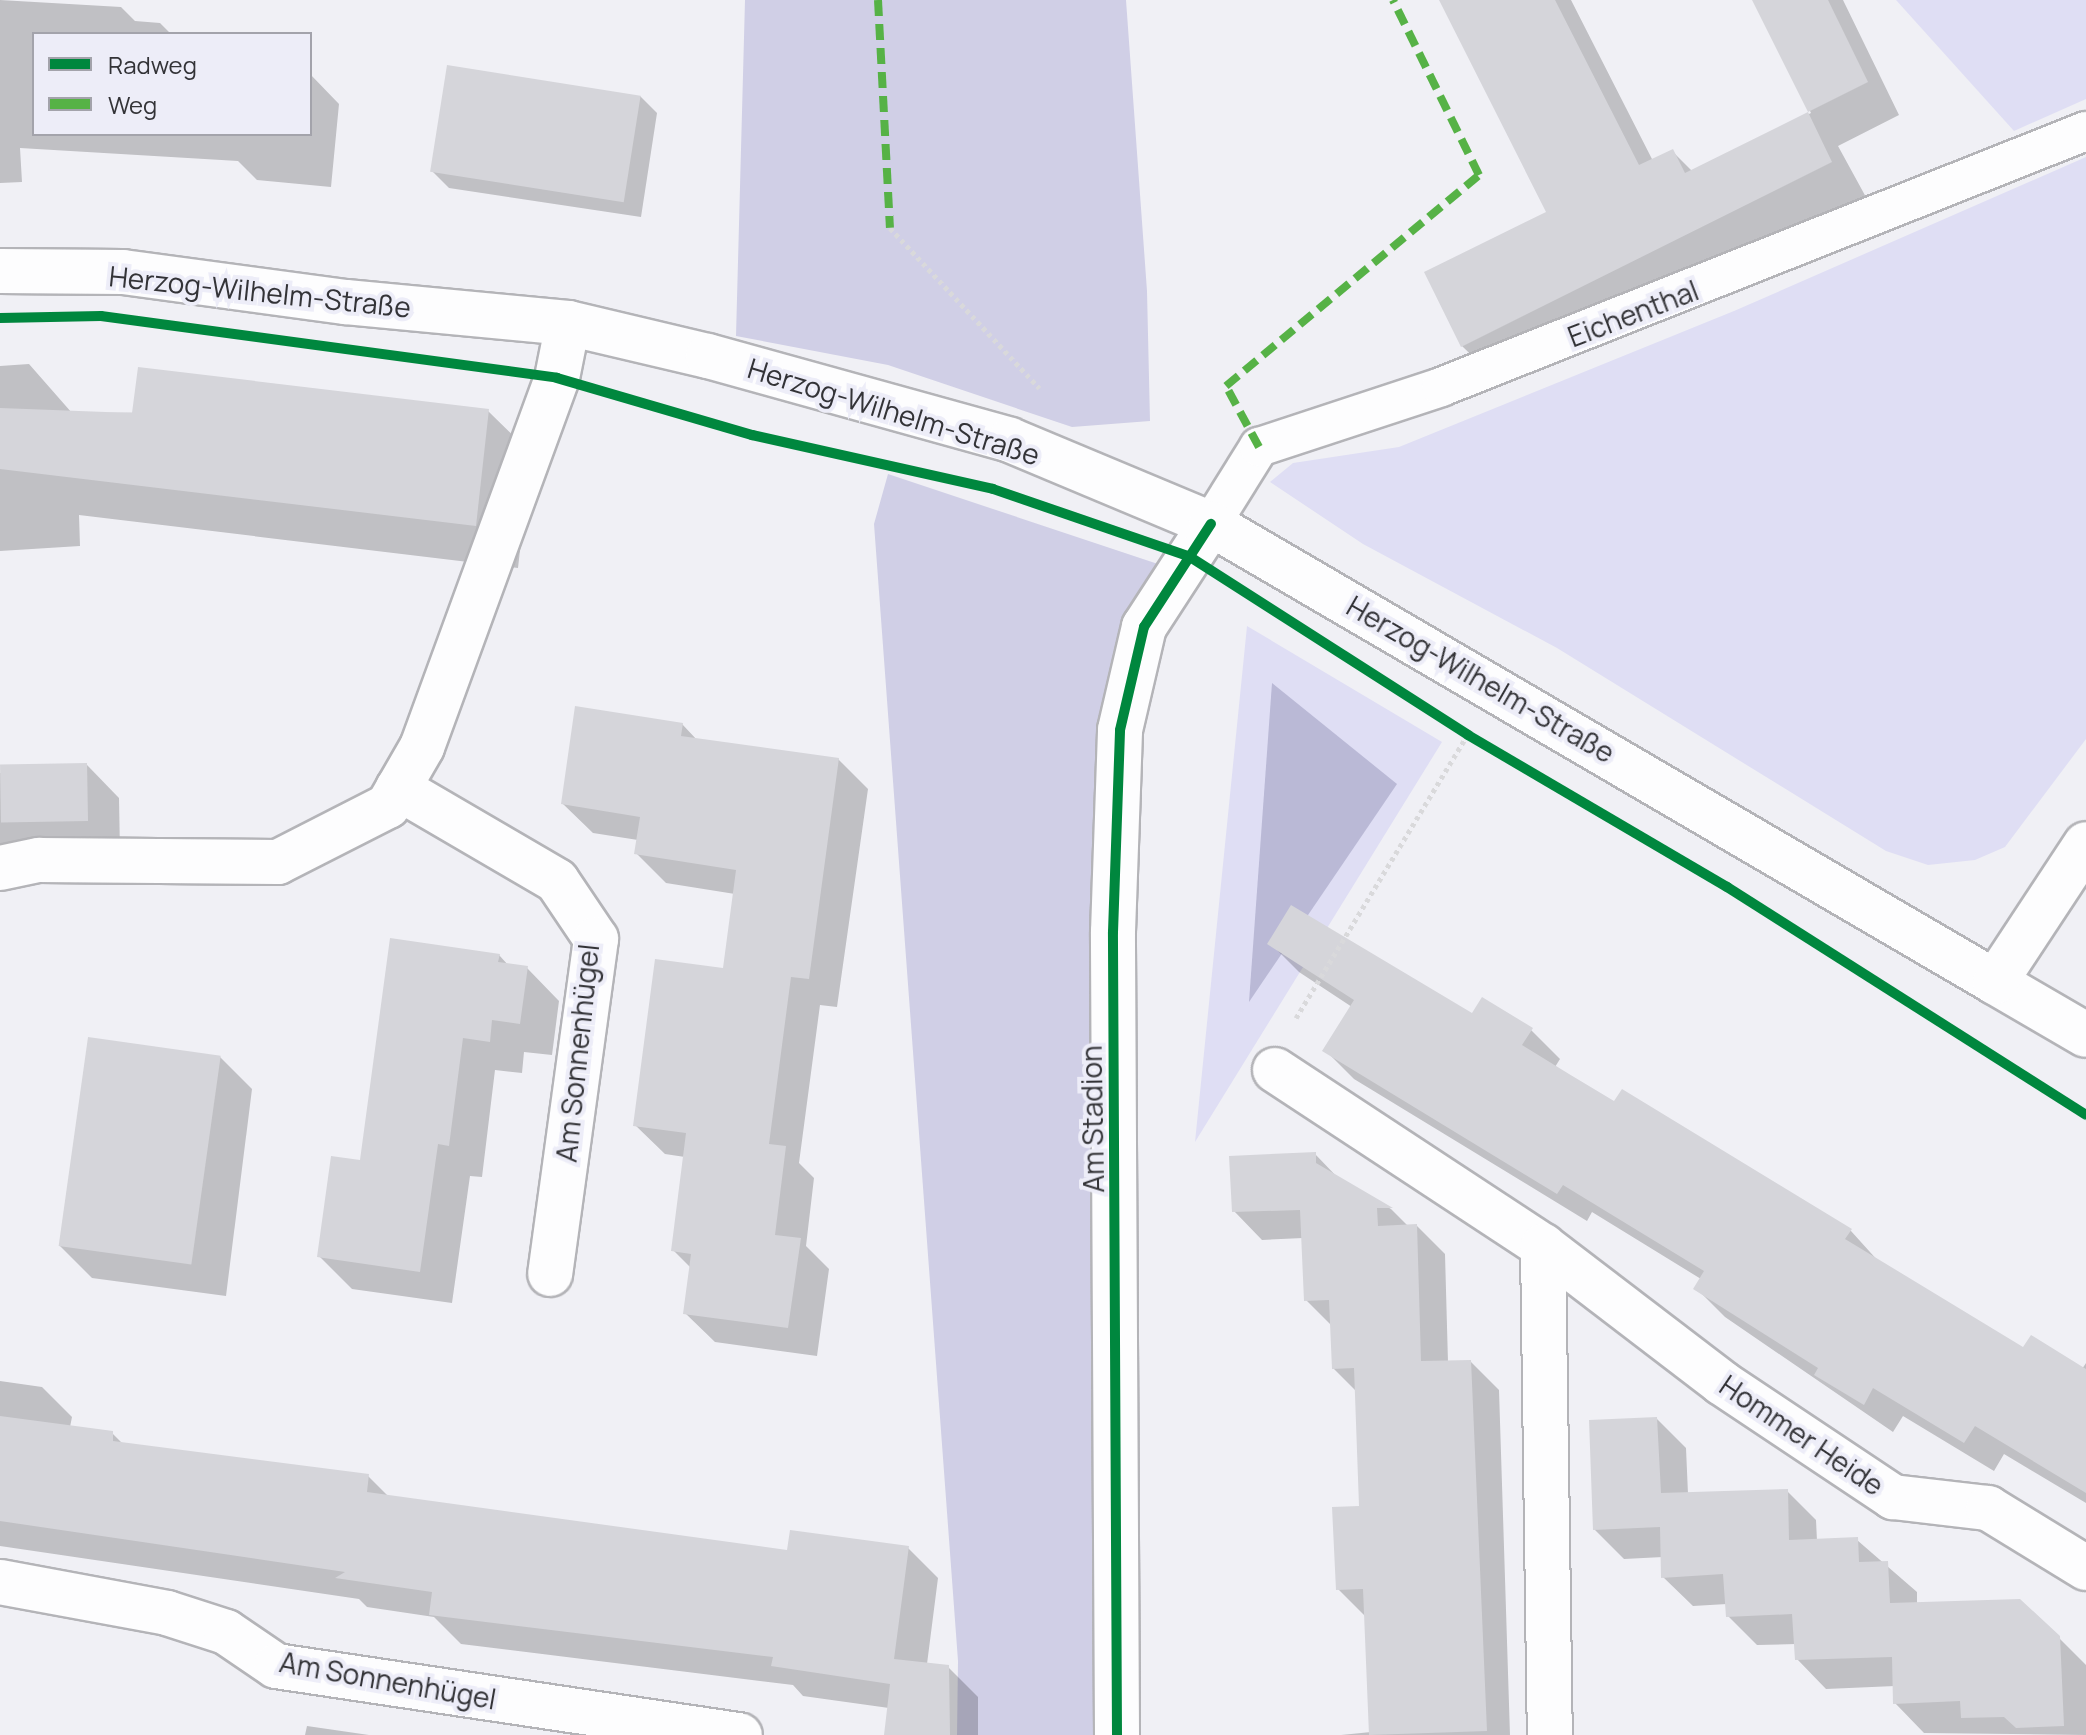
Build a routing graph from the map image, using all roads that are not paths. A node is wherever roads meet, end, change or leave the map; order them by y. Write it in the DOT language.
graph roads {
  1 [pos="2086,131"];
  2 [pos="0,271"];
  3 [pos="568,323"];
  4 [pos="1211,524"];
  5 [pos="398,788"];
  6 [pos="2086,844"];
  7 [pos="0,868"];
  8 [pos="1995,982"];
  9 [pos="2086,1035"];
  10 [pos="1275,1070"];
  11 [pos="1543,1246"];
  12 [pos="550,1274"];
  13 [pos="2086,1568"];
  14 [pos="0,1582"];
  15 [pos="740,1735"];
  16 [pos="1117,1735"];
  17 [pos="1550,1735"];
  1 -- 4 [label="lane, Eichenthal"];
  2 -- 3 [label="street, Herzog-Wilhelm-Straße"];
  3 -- 4 [label="street, Herzog-Wilhelm-Straße"];
  3 -- 5 [label="street"];
  4 -- 8 [label="street, Herzog-Wilhelm-Straße"];
  4 -- 16 [label="street, Am Stadion"];
  5 -- 7 [label="street"];
  5 -- 12 [label="street, Am Sonnenhügel"];
  6 -- 8 [label="street"];
  8 -- 9 [label="street, Herzog-Wilhelm-Straße"];
  10 -- 11 [label="street, Hommer Heide"];
  11 -- 13 [label="street, Hommer Heide"];
  11 -- 17 [label="street"];
  14 -- 15 [label="street, Am Sonnenhügel"];
}
